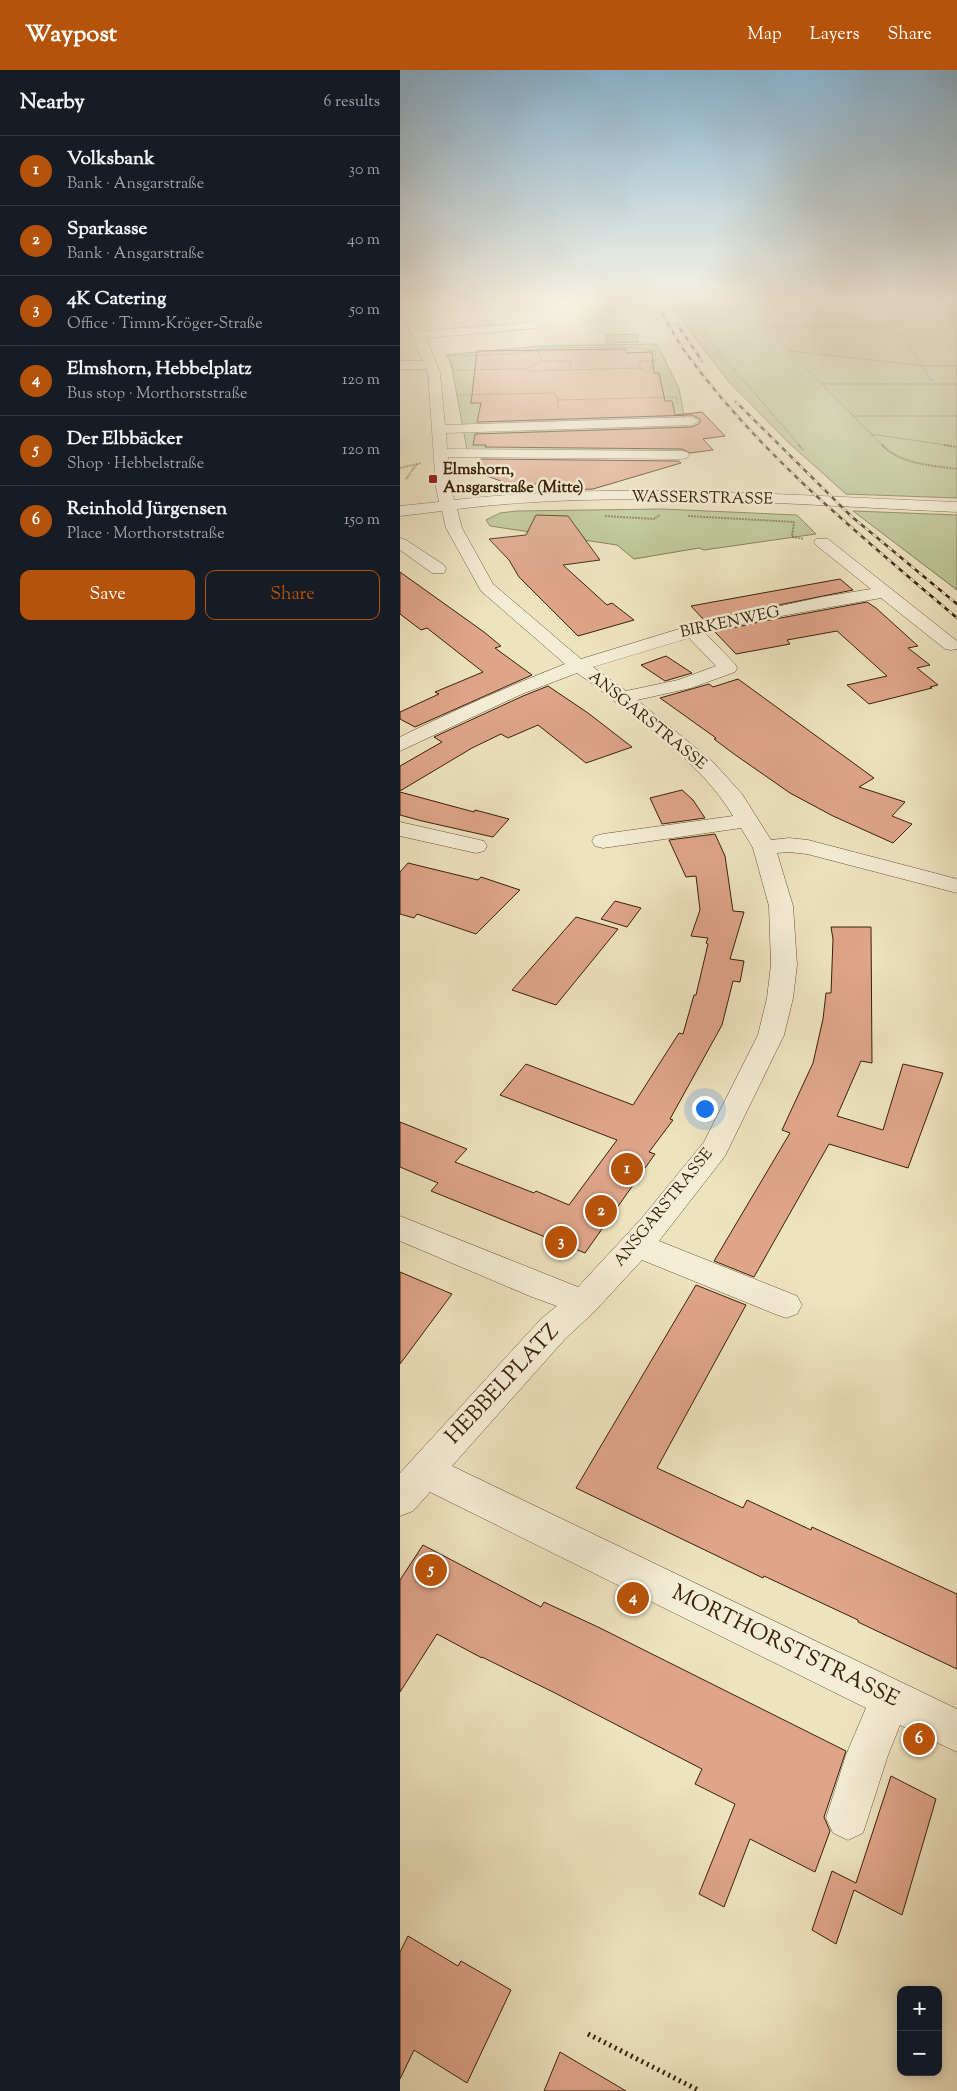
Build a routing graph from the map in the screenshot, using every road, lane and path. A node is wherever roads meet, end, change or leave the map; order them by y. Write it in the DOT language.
graph roads {
  1 [pos="435,394"];
  2 [pos="515,394"];
  3 [pos="555,394"];
  4 [pos="755,394"];
  5 [pos="833,394"];
  6 [pos="452,395"];
  7 [pos="654,397"];
  8 [pos="655,401"];
  9 [pos="853,416"];
  10 [pos="957,416"];
  11 [pos="692,421"];
  12 [pos="574,425"];
  13 [pos="439,429"];
  14 [pos="870,434"];
  15 [pos="957,447"];
  16 [pos="803,450"];
  17 [pos="440,453"];
  18 [pos="682,455"];
  19 [pos="426,462"];
  20 [pos="418,464"];
  21 [pos="400,468"];
  22 [pos="957,469"];
  23 [pos="406,479"];
  24 [pos="448,506"];
  25 [pos="957,507"];
  26 [pos="400,511"];
  27 [pos="669,515"];
  28 [pos="597,516"];
  29 [pos="686,518"];
  30 [pos="822,542"];
  31 [pos="400,543"];
  32 [pos="438,570"];
  33 [pos="885,592"];
  34 [pos="692,630"];
  35 [pos="952,645"];
  36 [pos="577,665"];
  37 [pos="622,698"];
  38 [pos="400,745"];
  39 [pos="748,820"];
  40 [pos="400,829"];
  41 [pos="603,841"];
  42 [pos="476,846"];
  43 [pos="764,848"];
  44 [pos="957,886"];
  45 [pos="400,1228"];
  46 [pos="637,1245"];
  47 [pos="584,1302"];
  48 [pos="786,1305"];
  49 [pos="425,1471"];
  50 [pos="400,1499"];
  51 [pos="890,1698"];
  52 [pos="957,1731"];
  53 [pos="848,1818"];
  54 [pos="588,2034"];
  55 [pos="700,2091"];
  1 -- 13 [label="street, ANSGARSTRASSE"];
  2 -- 6 [label="path"];
  3 -- 12 [label="path"];
  4 -- 16 [label="path"];
  5 -- 9 [label="path"];
  7 -- 8 [label="path"];
  9 -- 10 [label="path"];
  9 -- 14 [label="path"];
  11 -- 12 [label="street"];
  12 -- 13 [label="street"];
  13 -- 17 [label="street, ANSGARSTRASSE"];
  14 -- 15 [label="path"];
  14 -- 22 [label="path"];
  17 -- 18 [label="street"];
  17 -- 24 [label="street, ANSGARSTRASSE"];
  19 -- 20 [label="path"];
  20 -- 21 [label="path"];
  20 -- 23 [label="path"];
  24 -- 25 [label="street, WASSERSTRASSE"];
  24 -- 26 [label="street, WASSERSTRASSE"];
  24 -- 36 [label="street, ANSGARSTRASSE"];
  27 -- 28 [label="path"];
  29 -- 30 [label="path"];
  30 -- 33 [label="street"];
  31 -- 32 [label="street"];
  33 -- 34 [label="street, BIRKENWEG"];
  33 -- 35 [label="street"];
  34 -- 36 [label="street, BIRKENWEG"];
  34 -- 37 [label="street"];
  36 -- 37 [label="street, ANSGARSTRASSE"];
  36 -- 38 [label="street, BIRKENWEG"];
  37 -- 39 [label="street, ANSGARSTRASSE"];
  39 -- 41 [label="street"];
  39 -- 43 [label="street, ANSGARSTRASSE"];
  40 -- 42 [label="street"];
  43 -- 44 [label="street"];
  43 -- 46 [label="street, ANSGARSTRASSE"];
  45 -- 47 [label="street"];
  46 -- 47 [label="street, ANSGARSTRASSE"];
  46 -- 48 [label="street"];
  47 -- 49 [label="street, HEBBELPLATZ"];
  49 -- 50 [label="street, HEBBELPLATZ"];
  49 -- 51 [label="street, MORTHORSTSTRASSE"];
  51 -- 52 [label="street, MORTHORSTSTRASSE"];
  51 -- 53 [label="street"];
  54 -- 55 [label="path"];
}
